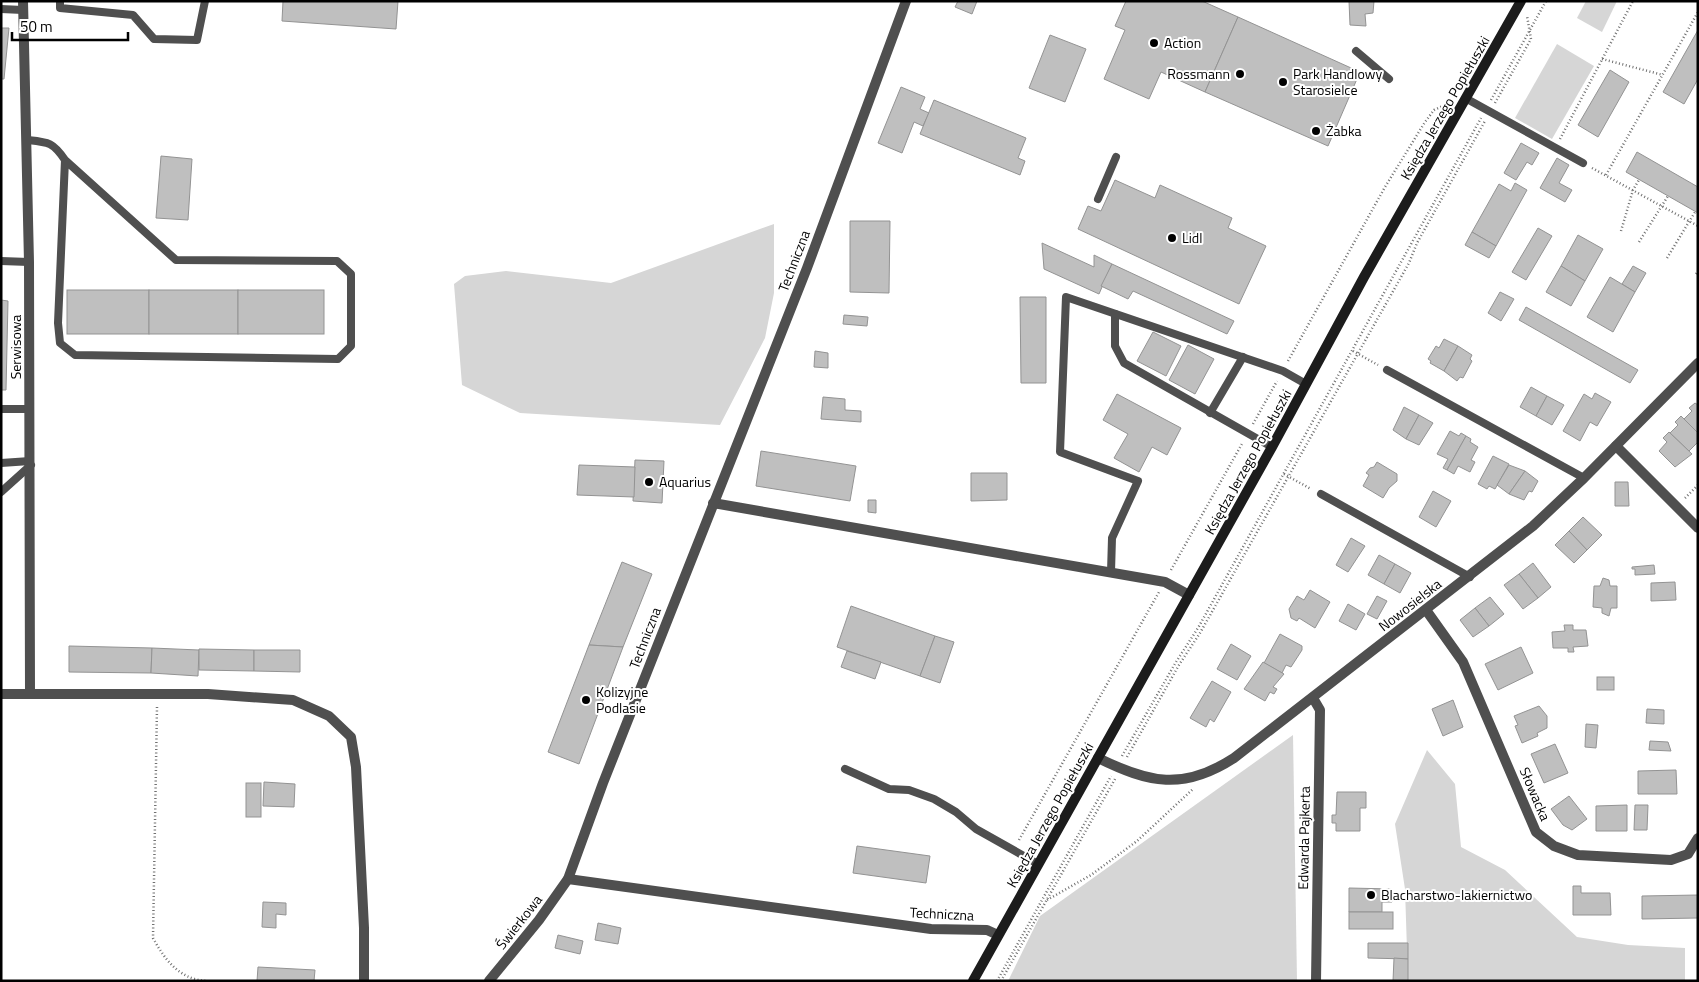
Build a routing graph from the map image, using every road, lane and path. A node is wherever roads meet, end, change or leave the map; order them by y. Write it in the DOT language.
graph roads {
  1 [pos="60,1"];
  2 [pos="205,1"];
  3 [pos="906,1"];
  4 [pos="1521,1"];
  5 [pos="1546,1"];
  6 [pos="1633,1"];
  7 [pos="23,6"];
  8 [pos="1530,8"];
  9 [pos="1,9"];
  10 [pos="1698,12"];
  11 [pos="1530,31"];
  12 [pos="1356,51"];
  13 [pos="1602,59"];
  14 [pos="1663,75"];
  15 [pos="1389,79"];
  16 [pos="1452,96"];
  17 [pos="1467,99"];
  18 [pos="1488,111"];
  19 [pos="28,140"];
  20 [pos="1555,148"];
  21 [pos="1116,157"];
  22 [pos="65,160"];
  23 [pos="1583,164"];
  24 [pos="1606,175"];
  25 [pos="1639,180"];
  26 [pos="1633,190"];
  27 [pos="1668,196"];
  28 [pos="1098,199"];
  29 [pos="1661,206"];
  30 [pos="1695,212"];
  31 [pos="1690,222"];
  32 [pos="1698,226"];
  33 [pos="1621,231"];
  34 [pos="1640,242"];
  35 [pos="1667,258"];
  36 [pos="1,261"];
  37 [pos="29,262"];
  38 [pos="1115,314"];
  39 [pos="1353,351"];
  40 [pos="1358,353"];
  41 [pos="1242,357"];
  42 [pos="1698,362"];
  43 [pos="1387,370"];
  44 [pos="1283,371"];
  45 [pos="1306,384"];
  46 [pos="1,409"];
  47 [pos="30,409"];
  48 [pos="1210,413"];
  49 [pos="1247,434"];
  50 [pos="1616,446"];
  51 [pos="1272,447"];
  52 [pos="1,463"];
  53 [pos="30,463"];
  54 [pos="1284,474"];
  55 [pos="1288,476"];
  56 [pos="1584,478"];
  57 [pos="1698,485"];
  58 [pos="1,492"];
  59 [pos="1321,494"];
  60 [pos="713,503"];
  61 [pos="1677,506"];
  62 [pos="1698,528"];
  63 [pos="1112,572"];
  64 [pos="1470,577"];
  65 [pos="1165,582"];
  66 [pos="1189,595"];
  67 [pos="1426,610"];
  68 [pos="30,693"];
  69 [pos="1,694"];
  70 [pos="157,694"];
  71 [pos="1314,698"];
  72 [pos="1098,758"];
  73 [pos="1118,768"];
  74 [pos="845,769"];
  75 [pos="1195,787"];
  76 [pos="1698,838"];
  77 [pos="1020,854"];
  78 [pos="1038,864"];
  79 [pos="568,879"];
  80 [pos="1022,893"];
  81 [pos="1046,900"];
  82 [pos="1041,901"];
  83 [pos="998,935"];
  84 [pos="206,981"];
  85 [pos="364,981"];
  86 [pos="489,981"];
  87 [pos="973,981"];
  88 [pos="999,981"];
  89 [pos="1316,981"];
  1 -- 2 [label="lane"];
  3 -- 60 [label="street, Techniczna"];
  4 -- 17 [label="street, Księdza Jerzego Popiełuszki"];
  5 -- 11 [label="path"];
  6 -- 13 [label="path"];
  7 -- 9 [label="lane"];
  7 -- 19 [label="street, Serwisowa"];
  8 -- 11 [label="path"];
  10 -- 14 [label="path"];
  11 -- 18 [label="path"];
  12 -- 15 [label="lane"];
  13 -- 14 [label="path"];
  13 -- 20 [label="path"];
  14 -- 24 [label="path"];
  16 -- 44 [label="path"];
  17 -- 18 [label="lane"];
  17 -- 45 [label="street, Księdza Jerzego Popiełuszki"];
  18 -- 20 [label="lane"];
  18 -- 39 [label="path"];
  18 -- 40 [label="path"];
  19 -- 22 [label="lane"];
  19 -- 37 [label="street, Serwisowa"];
  20 -- 23 [label="lane"];
  21 -- 28 [label="lane"];
  22 -- 22 [label="lane"];
  23 -- 24 [label="path"];
  24 -- 26 [label="path"];
  25 -- 26 [label="path"];
  26 -- 29 [label="path"];
  26 -- 33 [label="path"];
  27 -- 29 [label="path"];
  29 -- 31 [label="path"];
  29 -- 34 [label="path"];
  30 -- 31 [label="path"];
  31 -- 32 [label="path"];
  31 -- 35 [label="path"];
  36 -- 37 [label="lane"];
  37 -- 47 [label="street, Serwisowa"];
  38 -- 41 [label="lane"];
  38 -- 48 [label="lane"];
  38 -- 63 [label="lane"];
  39 -- 40 [label="path"];
  39 -- 54 [label="path"];
  40 -- 43 [label="path"];
  40 -- 55 [label="path"];
  41 -- 44 [label="lane"];
  41 -- 48 [label="lane"];
  42 -- 50 [label="street, Nowosielska"];
  43 -- 56 [label="lane"];
  44 -- 45 [label="lane"];
  44 -- 49 [label="path"];
  45 -- 51 [label="street, Księdza Jerzego Popiełuszki"];
  46 -- 47 [label="lane"];
  47 -- 53 [label="street, Serwisowa"];
  48 -- 49 [label="lane"];
  49 -- 51 [label="lane"];
  49 -- 65 [label="path"];
  50 -- 56 [label="street, Nowosielska"];
  50 -- 61 [label="street"];
  51 -- 66 [label="street, Księdza Jerzego Popiełuszki"];
  52 -- 53 [label="lane"];
  53 -- 58 [label="lane"];
  53 -- 68 [label="street, Serwisowa"];
  54 -- 55 [label="path"];
  54 -- 73 [label="path"];
  55 -- 59 [label="path"];
  55 -- 73 [label="path"];
  56 -- 64 [label="street, Nowosielska"];
  57 -- 61 [label="path"];
  59 -- 64 [label="lane"];
  60 -- 63 [label="street"];
  60 -- 79 [label="street, Techniczna"];
  61 -- 62 [label="street"];
  63 -- 65 [label="street"];
  64 -- 67 [label="street, Nowosielska"];
  65 -- 66 [label="street"];
  65 -- 77 [label="path"];
  66 -- 72 [label="street, Księdza Jerzego Popiełuszki"];
  67 -- 71 [label="street, Nowosielska"];
  67 -- 76 [label="street, Słowacka"];
  68 -- 69 [label="street"];
  68 -- 70 [label="street"];
  70 -- 84 [label="path"];
  70 -- 85 [label="street"];
  71 -- 73 [label="street, Nowosielska"];
  71 -- 89 [label="street, Edwarda Pajkerta"];
  72 -- 73 [label="street, Nowosielska"];
  72 -- 78 [label="street, Księdza Jerzego Popiełuszki"];
  73 -- 81 [label="path"];
  73 -- 82 [label="path"];
  74 -- 77 [label="lane"];
  75 -- 81 [label="path"];
  77 -- 78 [label="lane"];
  78 -- 80 [label="street, Księdza Jerzego Popiełuszki"];
  79 -- 83 [label="street, Techniczna"];
  79 -- 86 [label="street, Świerkowa"];
  80 -- 82 [label="path"];
  80 -- 83 [label="street, Księdza Jerzego Popiełuszki"];
  81 -- 82 [label="path"];
  81 -- 88 [label="path"];
  82 -- 88 [label="path"];
  83 -- 87 [label="street, Księdza Jerzego Popiełuszki"];
}
